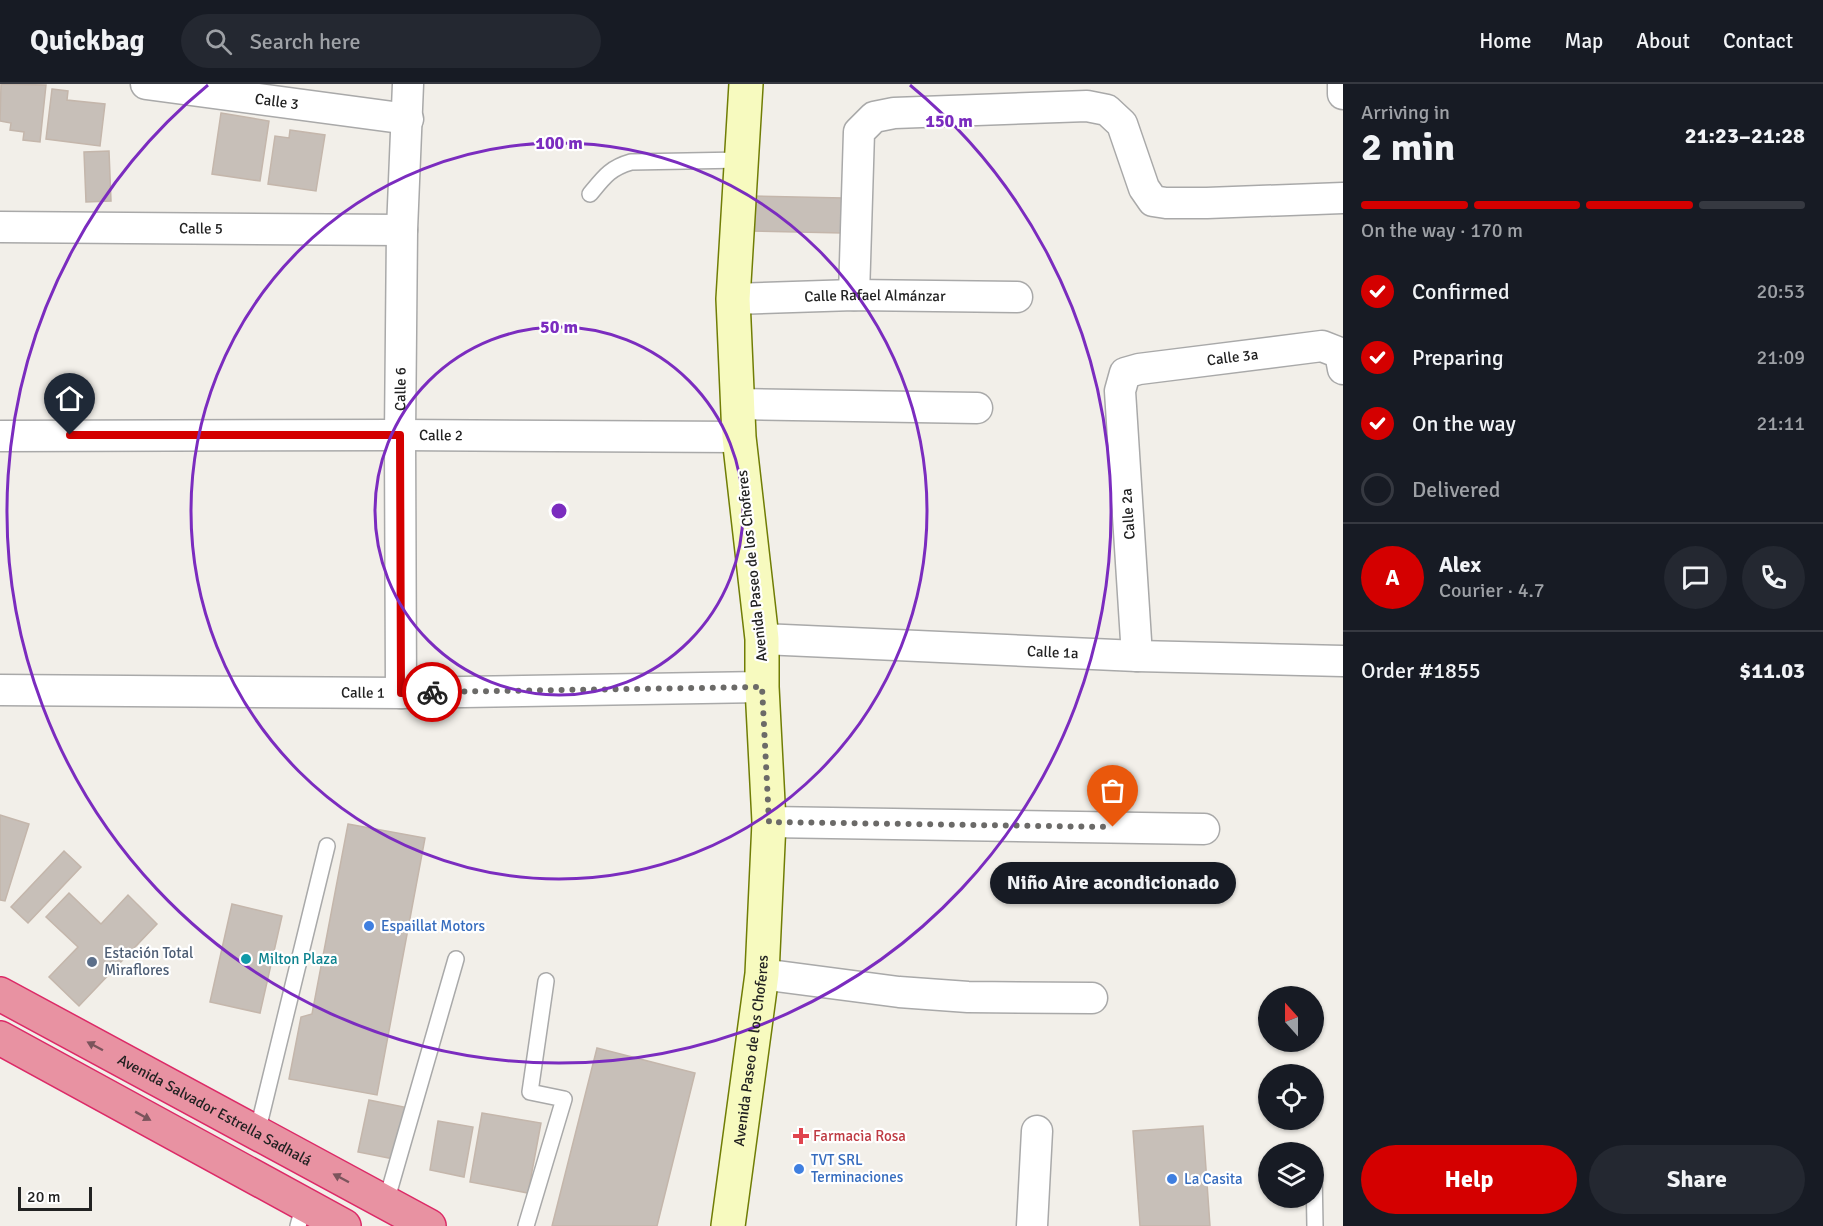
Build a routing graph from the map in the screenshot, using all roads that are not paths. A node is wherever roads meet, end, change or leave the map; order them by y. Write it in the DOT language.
graph roads {
  1 [pos="146,84"];
  2 [pos="408,84"];
  3 [pos="746,84"];
  4 [pos="1343,84"];
  5 [pos="1343,94"];
  6 [pos="408,120"];
  7 [pos="742,160"];
  8 [pos="590,194"];
  9 [pos="1343,198"];
  10 [pos="0,227"];
  11 [pos="402,230"];
  12 [pos="854,295"];
  13 [pos="1017,297"];
  14 [pos="733,299"];
  15 [pos="1341,361"];
  16 [pos="1125,373"];
  17 [pos="738,404"];
  18 [pos="977,408"];
  19 [pos="400,435"];
  20 [pos="0,436"];
  21 [pos="739,437"];
  22 [pos="762,639"];
  23 [pos="1137,656"];
  24 [pos="1343,661"];
  25 [pos="762,687"];
  26 [pos="0,690"];
  27 [pos="401,693"];
  28 [pos="769,822"];
  29 [pos="1204,829"];
  30 [pos="327,846"];
  31 [pos="456,959"];
  32 [pos="762,974"];
  33 [pos="546,981"];
  34 [pos="0,994"];
  35 [pos="1092,998"];
  36 [pos="0,1038"];
  37 [pos="1036,1131"];
  38 [pos="257,1133"];
  39 [pos="386,1202"];
  40 [pos="1315,1208"];
  41 [pos="301,1215"];
  42 [pos="345,1226"];
  43 [pos="429,1226"];
  44 [pos="526,1226"];
  45 [pos="728,1226"];
  46 [pos="1032,1226"];
  47 [pos="1315,1226"];
  1 -- 6 [label="street, Calle 3"];
  2 -- 6 [label="street, Calle 6"];
  3 -- 7 [label="street, Avenida Paseo de los Choferes"];
  4 -- 5 [label="street"];
  6 -- 11 [label="street, Calle 6"];
  7 -- 8 [label="lane"];
  7 -- 14 [label="street, Avenida Paseo de los Choferes"];
  9 -- 12 [label="street"];
  10 -- 11 [label="street, Calle 5"];
  11 -- 19 [label="street, Calle 6"];
  12 -- 13 [label="street, Calle Rafael Almánzar"];
  12 -- 14 [label="street, Calle Rafael Almánzar"];
  14 -- 17 [label="street, Avenida Paseo de los Choferes"];
  15 -- 16 [label="street, Calle 3a"];
  16 -- 23 [label="street, Calle 2a"];
  17 -- 18 [label="street"];
  17 -- 21 [label="street, Avenida Paseo de los Choferes"];
  19 -- 20 [label="street, Calle 2"];
  19 -- 21 [label="street, Calle 2"];
  19 -- 27 [label="street, Calle 6"];
  21 -- 22 [label="street, Avenida Paseo de los Choferes"];
  22 -- 23 [label="street, Calle 1a"];
  22 -- 25 [label="street, Avenida Paseo de los Choferes"];
  23 -- 24 [label="street, Calle 1a"];
  25 -- 27 [label="street, Calle 1"];
  25 -- 28 [label="street, Avenida Paseo de los Choferes"];
  26 -- 27 [label="street, Calle 1"];
  28 -- 29 [label="street"];
  28 -- 32 [label="street, Avenida Paseo de los Choferes"];
  30 -- 38 [label="lane"];
  31 -- 39 [label="lane"];
  32 -- 35 [label="street"];
  32 -- 45 [label="street, Avenida Paseo de los Choferes"];
  33 -- 44 [label="lane"];
  38 -- 34 [label="highway, Avenida Salvador Estrella Sadhalá, one-way"];
  36 -- 41 [label="highway, one-way"];
  37 -- 46 [label="street"];
  39 -- 38 [label="highway, Avenida Salvador Estrella Sadhalá, one-way"];
  39 -- 43 [label="highway, Avenida Salvador Estrella Sadhalá"];
  40 -- 47 [label="lane"];
  41 -- 42 [label="highway"];
}
